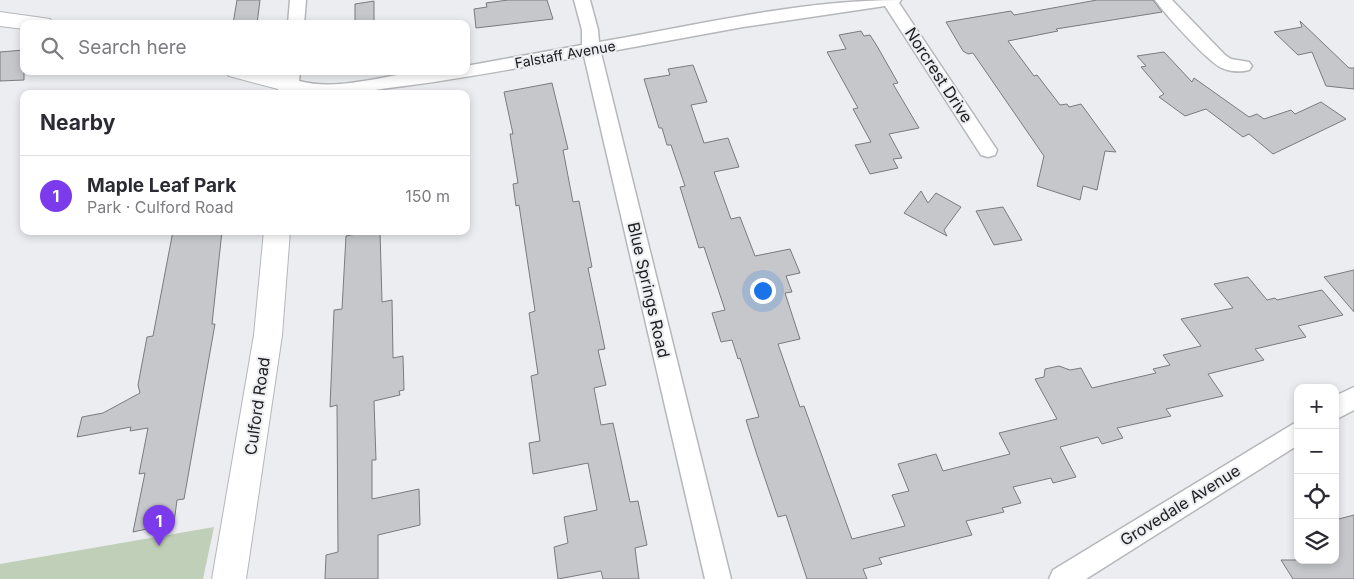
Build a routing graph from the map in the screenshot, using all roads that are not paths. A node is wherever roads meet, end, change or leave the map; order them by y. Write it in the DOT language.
graph roads {
  1 [pos="298,0"];
  2 [pos="582,0"];
  3 [pos="891,0"];
  4 [pos="1163,0"];
  5 [pos="0,19"];
  6 [pos="296,20"];
  7 [pos="20,21"];
  8 [pos="591,48"];
  9 [pos="1243,66"];
  10 [pos="470,71"];
  11 [pos="255,75"];
  12 [pos="443,75"];
  13 [pos="290,83"];
  14 [pos="312,90"];
  15 [pos="312,90"];
  16 [pos="988,150"];
  17 [pos="277,235"];
  18 [pos="1354,398"];
  19 [pos="1339,407"];
  20 [pos="1294,434"];
  21 [pos="229,579"];
  22 [pos="718,579"];
  23 [pos="1062,579"];
  1 -- 6 [label="street"];
  2 -- 8 [label="street, Blue Springs Road"];
  3 -- 8 [label="street, Falstaff Avenue"];
  3 -- 16 [label="street, Norcrest Drive"];
  4 -- 9 [label="street"];
  5 -- 7 [label="street"];
  8 -- 10 [label="street, Falstaff Avenue"];
  8 -- 22 [label="street, Blue Springs Road"];
  11 -- 13 [label="street, Falstaff Avenue"];
  12 -- 15 [label="street, Falstaff Avenue"];
  13 -- 14 [label="street, Falstaff Avenue"];
  17 -- 21 [label="street, Culford Road"];
  18 -- 19 [label="street"];
  20 -- 23 [label="street, Grovedale Avenue"];
}
